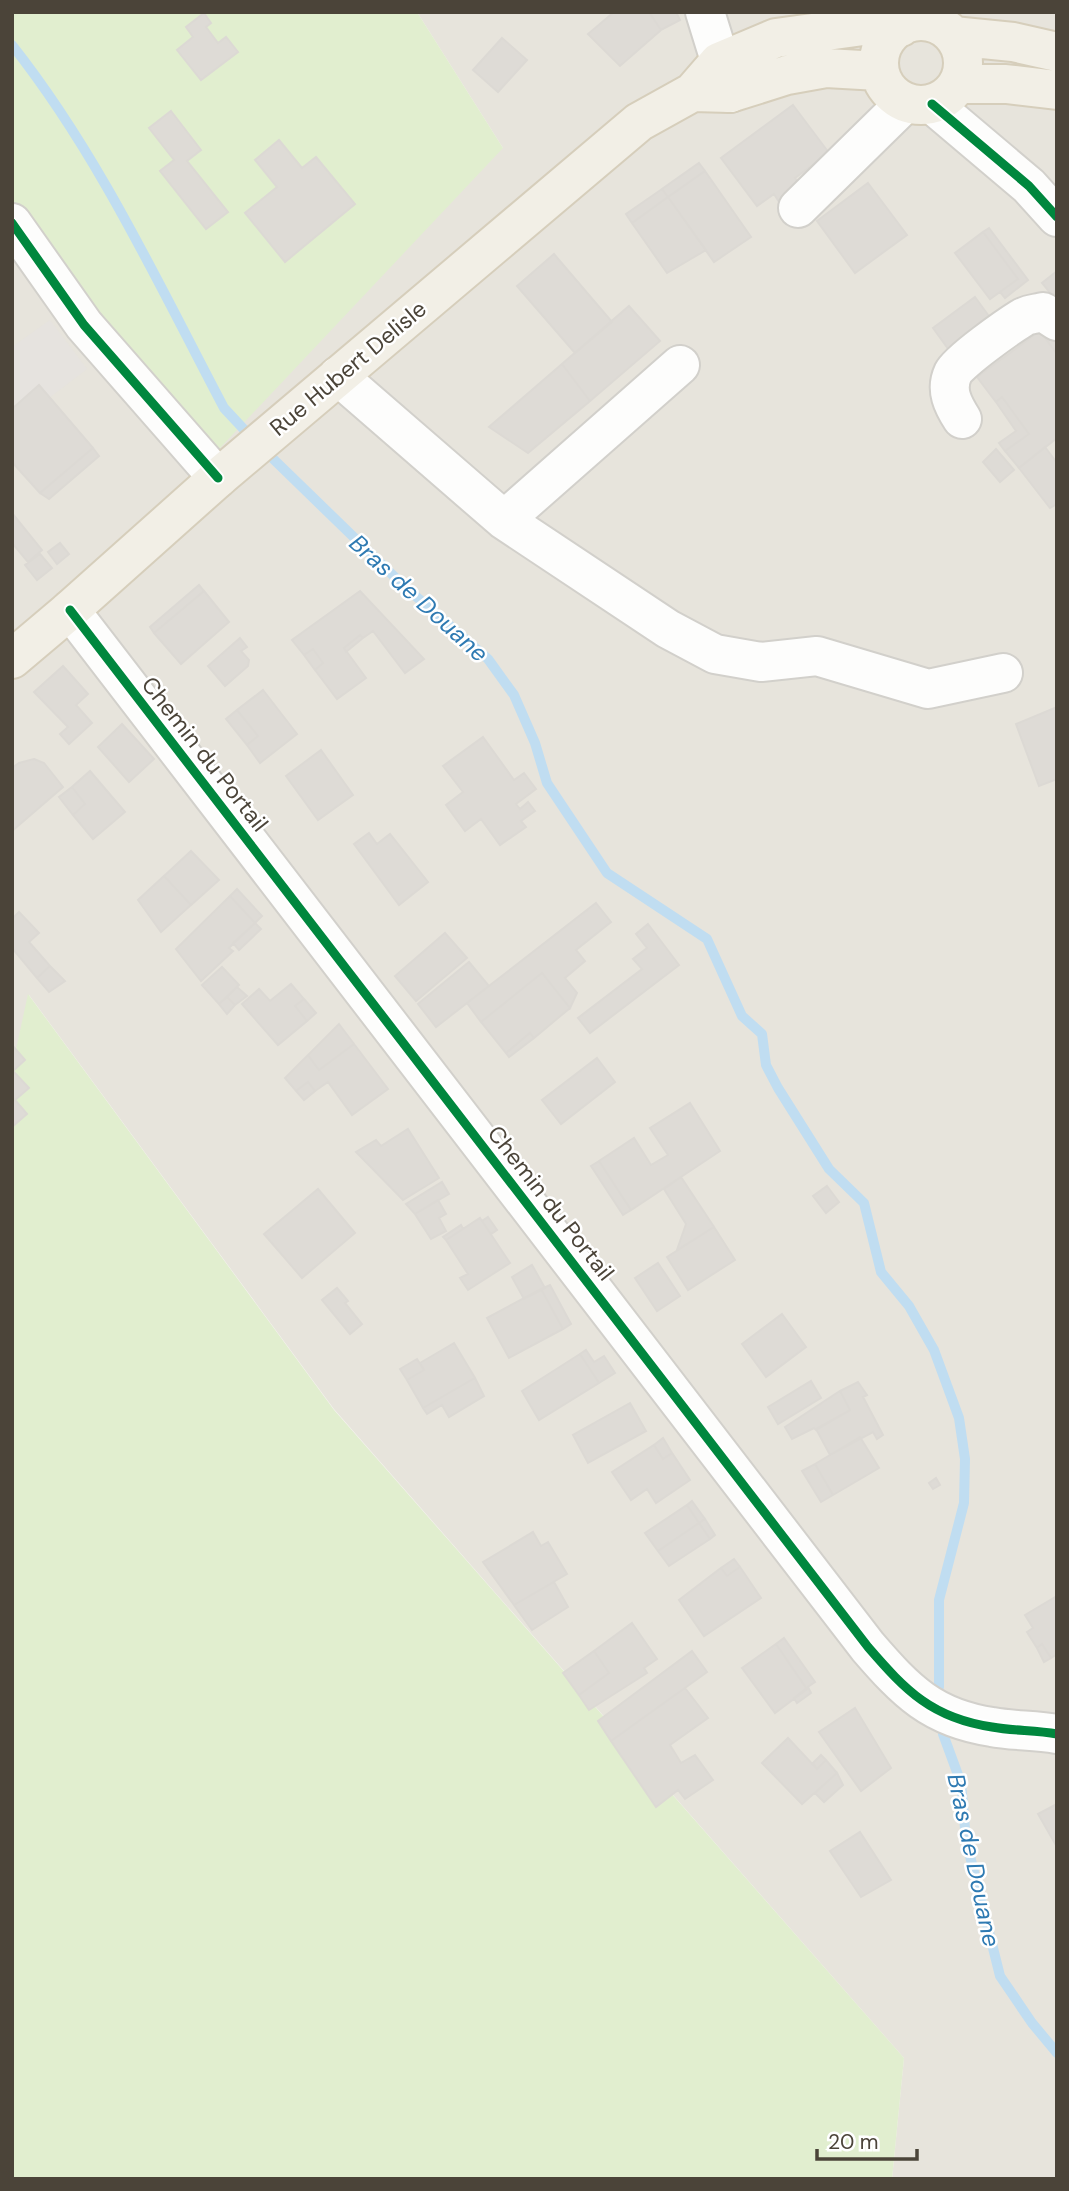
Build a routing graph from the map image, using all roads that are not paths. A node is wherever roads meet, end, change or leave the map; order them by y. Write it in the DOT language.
graph roads {
  1 [pos="705,12"];
  2 [pos="901,27"];
  3 [pos="953,36"];
  4 [pos="1057,52"];
  5 [pos="879,71"];
  6 [pos="714,82"];
  7 [pos="1057,90"];
  8 [pos="931,97"];
  9 [pos="797,208"];
  10 [pos="1057,217"];
  11 [pos="12,223"];
  12 [pos="1057,321"];
  13 [pos="680,365"];
  14 [pos="325,387"];
  15 [pos="962,419"];
  16 [pos="225,472"];
  17 [pos="504,520"];
  18 [pos="70,610"];
  19 [pos="12,659"];
  20 [pos="1003,673"];
  21 [pos="1057,1734"];
  1 -- 6 [label="street"];
  2 -- 3 [label="main road, Rue Hubert Delisle"];
  2 -- 5 [label="main road"];
  2 -- 6 [label="main road, Rue Hubert Delisle"];
  3 -- 4 [label="main road, Rue Hubert Delisle"];
  3 -- 8 [label="main road"];
  5 -- 6 [label="main road, Rue Hubert Delisle"];
  5 -- 8 [label="main road"];
  6 -- 14 [label="main road, Rue Hubert Delisle"];
  7 -- 8 [label="main road"];
  8 -- 9 [label="street"];
  8 -- 10 [label="street"];
  11 -- 16 [label="street"];
  12 -- 15 [label="street"];
  13 -- 17 [label="street"];
  14 -- 16 [label="main road, Rue Hubert Delisle"];
  14 -- 17 [label="street"];
  16 -- 18 [label="main road, Rue Hubert Delisle"];
  17 -- 20 [label="street"];
  18 -- 19 [label="main road, Rue Hubert Delisle"];
  18 -- 21 [label="street, Chemin du Portail"];
}
